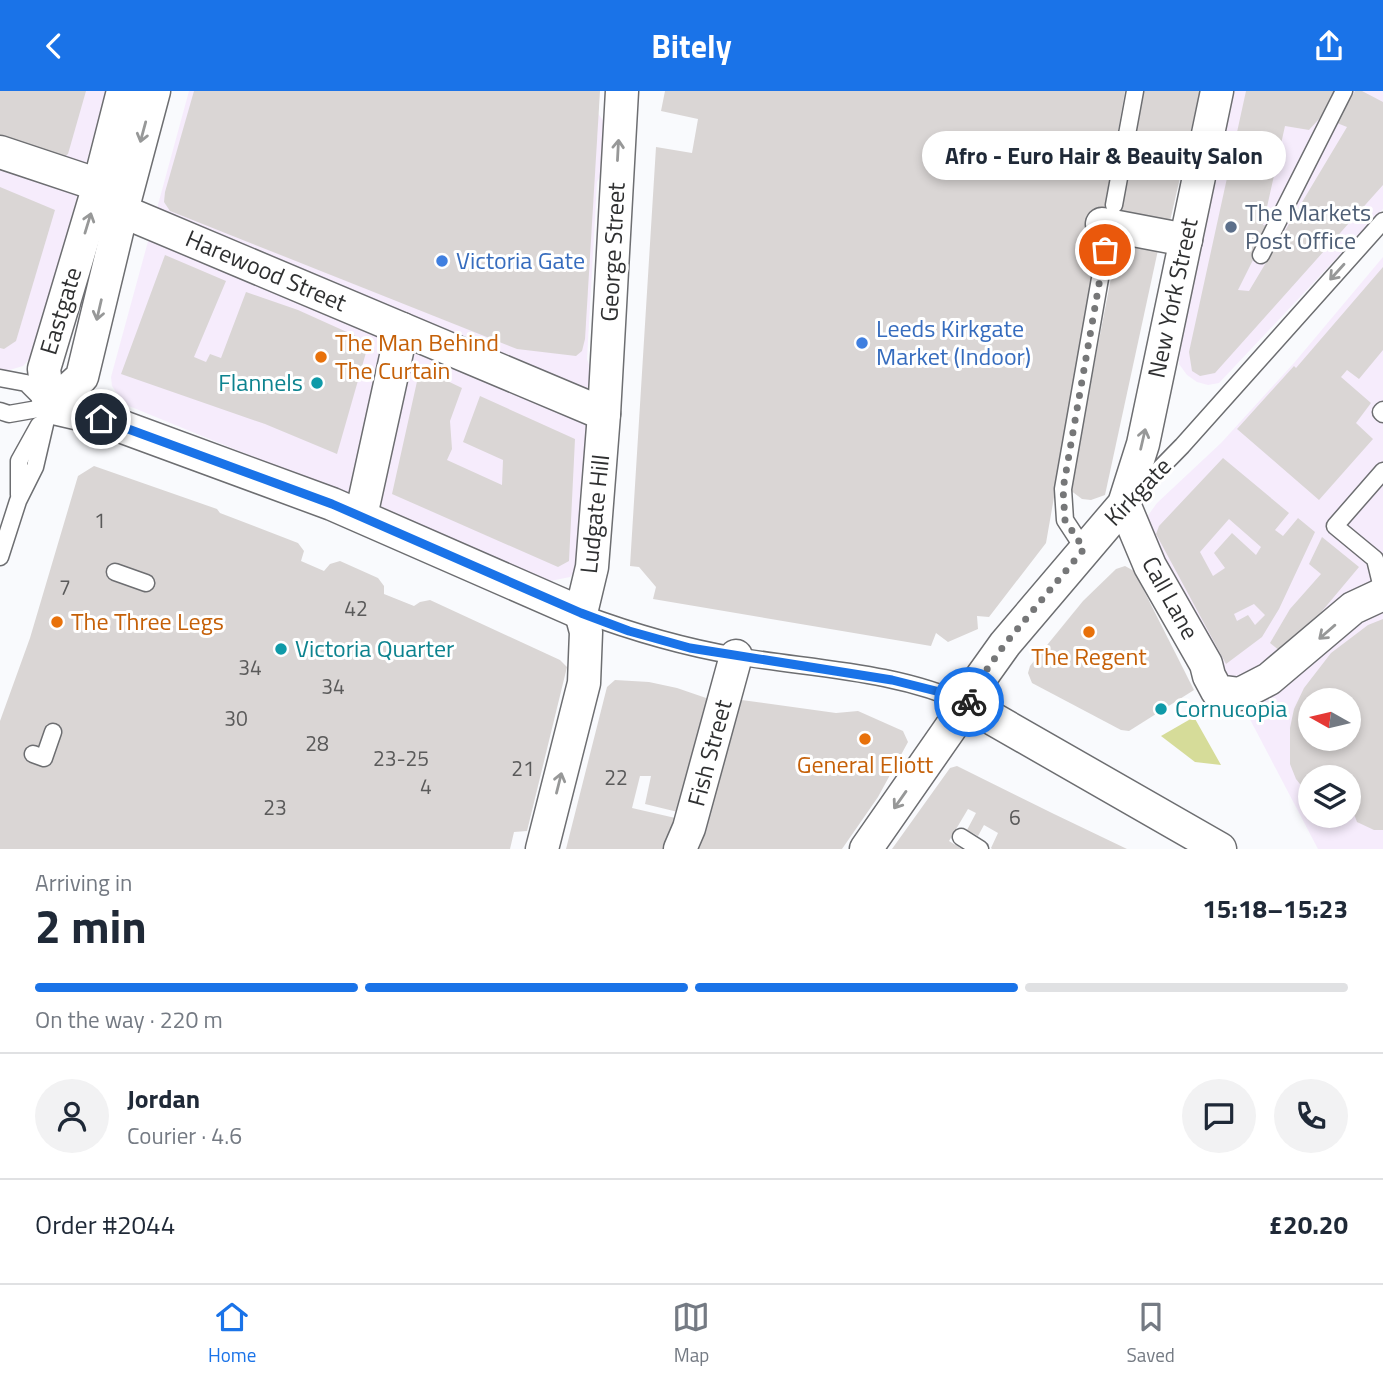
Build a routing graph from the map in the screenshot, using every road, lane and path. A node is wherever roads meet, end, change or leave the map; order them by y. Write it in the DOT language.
graph roads {
  1 [pos="123,91"];
  2 [pos="154,91"];
  3 [pos="622,91"];
  4 [pos="1135,91"];
  5 [pos="1217,91"];
  6 [pos="1344,91"];
  7 [pos="0,152"];
  8 [pos="99,185"];
  9 [pos="122,211"];
  10 [pos="1383,221"];
  11 [pos="1107,227"];
  12 [pos="1186,240"];
  13 [pos="1261,255"];
  14 [pos="402,329"];
  15 [pos="0,378"];
  16 [pos="50,407"];
  17 [pos="0,411"];
  18 [pos="604,414"];
  19 [pos="1383,471"];
  20 [pos="1124,504"];
  21 [pos="361,516"];
  22 [pos="1084,549"];
  23 [pos="0,557"];
  24 [pos="115,572"];
  25 [pos="146,583"];
  26 [pos="1383,593"];
  27 [pos="581,613"];
  28 [pos="736,656"];
  29 [pos="967,704"];
  30 [pos="53,732"];
  31 [pos="33,754"];
  32 [pos="1175,837"];
  33 [pos="961,838"];
  34 [pos="542,849"];
  35 [pos="680,849"];
  36 [pos="866,849"];
  37 [pos="980,849"];
  38 [pos="1220,849"];
  1 -- 8 [label="street, Eastgate"];
  2 -- 9 [label="street, Eastgate, one-way"];
  18 -- 3 [label="street, George Street, one-way"];
  4 -- 11 [label="lane"];
  5 -- 12 [label="street, New York Street"];
  6 -- 13 [label="lane"];
  7 -- 8 [label="street"];
  16 -- 8 [label="street, Eastgate, one-way"];
  9 -- 14 [label="street, Harewood Street"];
  9 -- 16 [label="street, Eastgate, one-way"];
  10 -- 20 [label="lane, Kirkgate, one-way"];
  11 -- 12 [label="street"];
  11 -- 22 [label="lane"];
  20 -- 12 [label="street, New York Street, one-way"];
  14 -- 18 [label="street, Harewood Street"];
  14 -- 21 [label="street"];
  15 -- 16 [label="lane"];
  16 -- 17 [label="lane"];
  16 -- 21 [label="street"];
  16 -- 23 [label="lane"];
  18 -- 27 [label="street, Ludgate Hill"];
  19 -- 26 [label="lane"];
  20 -- 22 [label="street, Kirkgate"];
  26 -- 20 [label="street, Call Lane, one-way"];
  21 -- 27 [label="street"];
  22 -- 29 [label="street, Kirkgate"];
  24 -- 25 [label="lane"];
  27 -- 28 [label="lane"];
  34 -- 27 [label="street, one-way"];
  28 -- 29 [label="lane"];
  28 -- 35 [label="street, Fish Street"];
  29 -- 32 [label="street"];
  29 -- 36 [label="street, Kirkgate, one-way"];
  30 -- 31 [label="lane"];
  32 -- 38 [label="street"];
  33 -- 37 [label="lane"];
}
